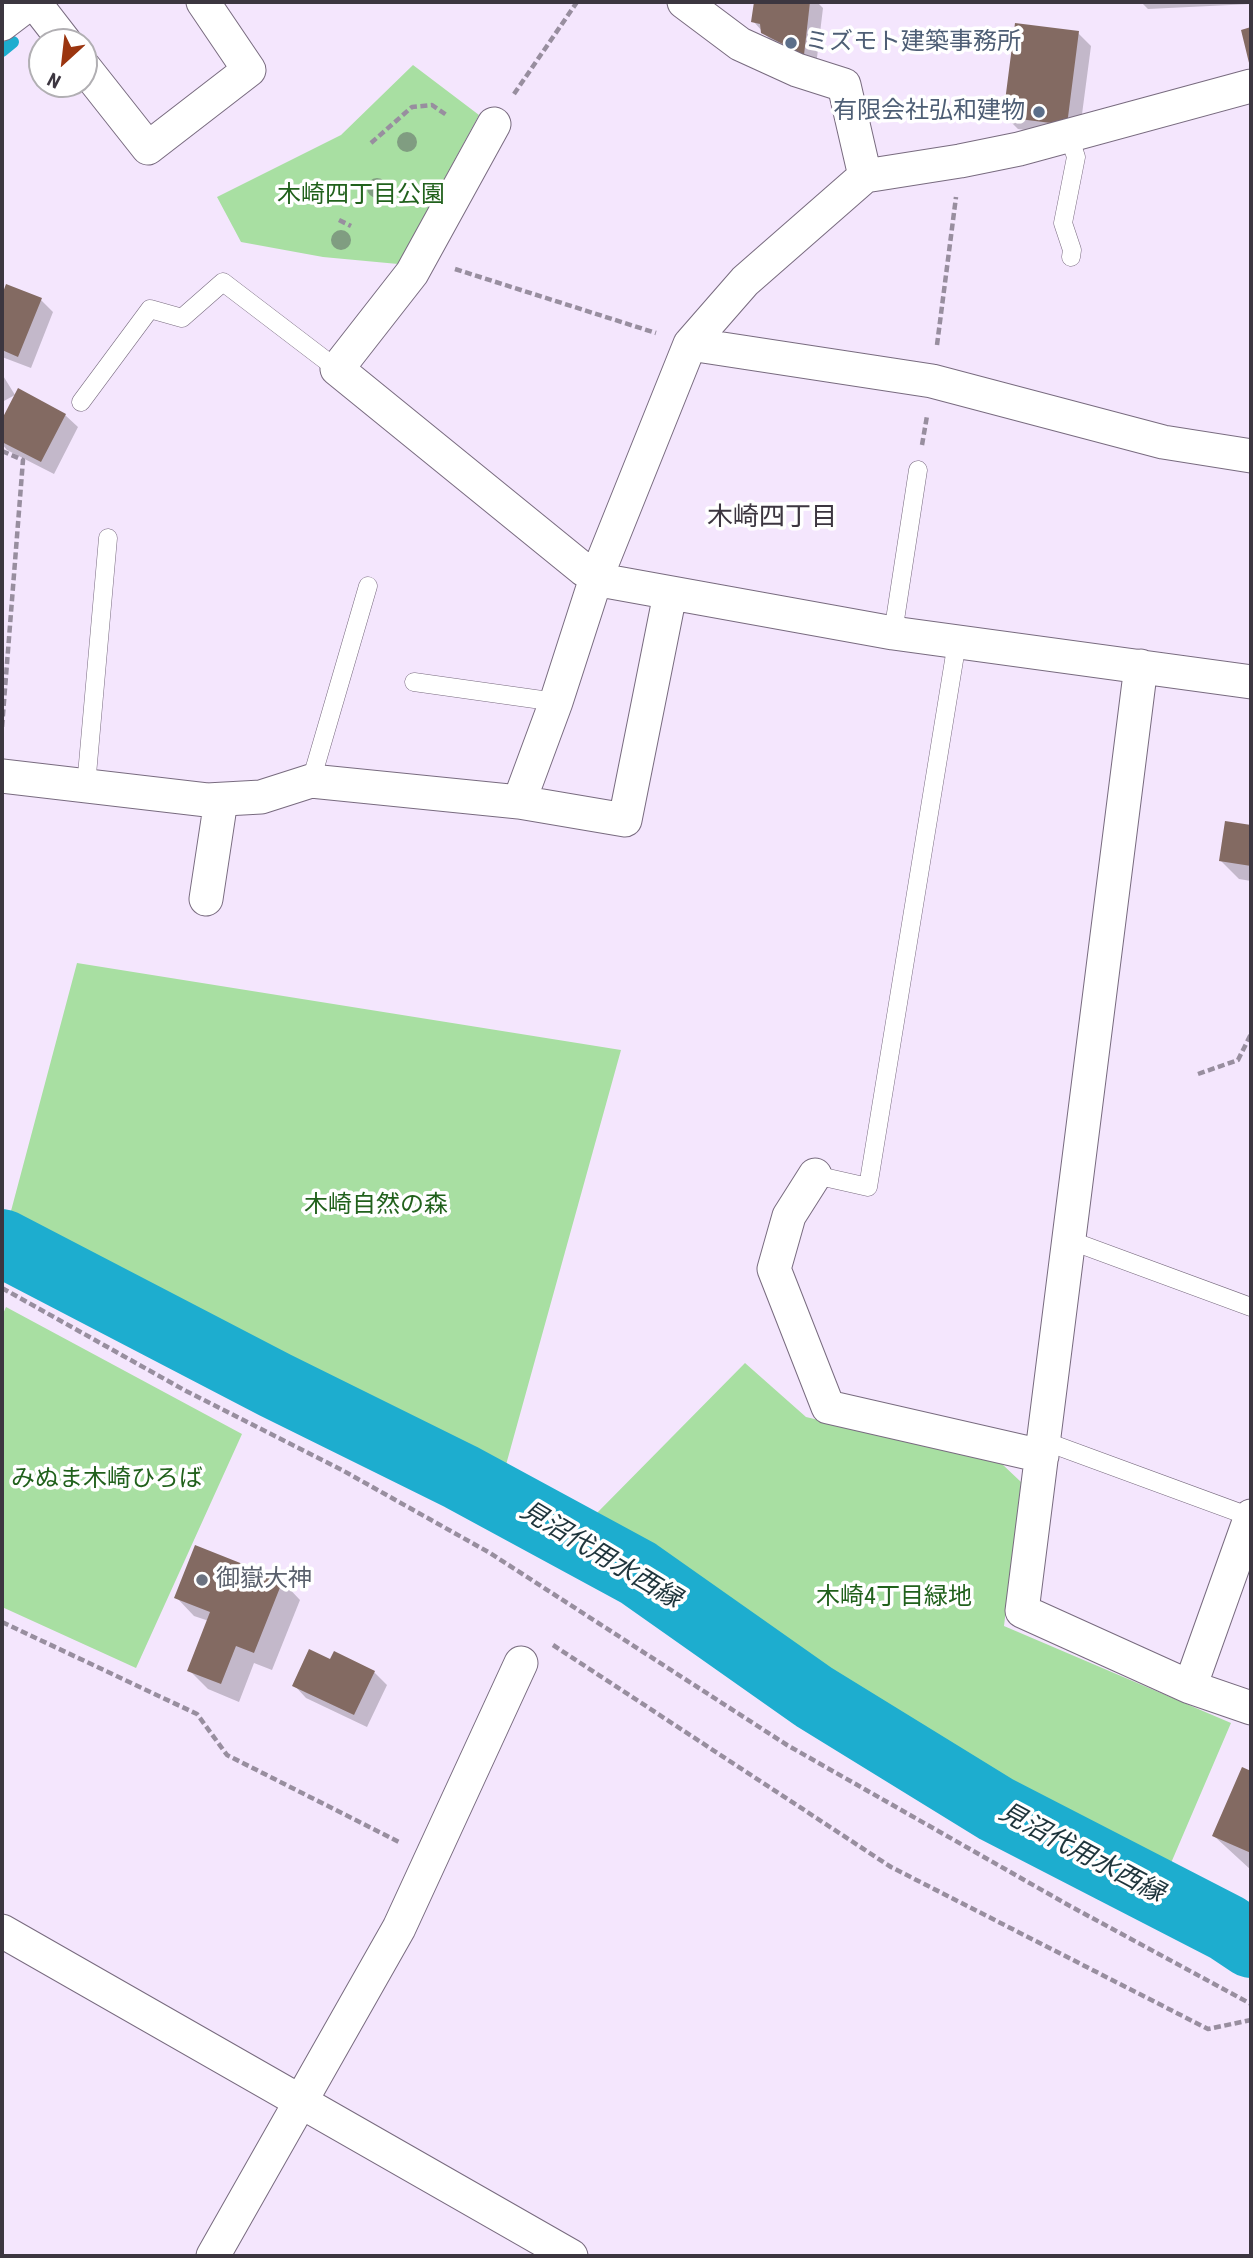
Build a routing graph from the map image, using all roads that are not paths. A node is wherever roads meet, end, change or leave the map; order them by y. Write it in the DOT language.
graph roads {
  1 [pos="32,2"];
  2 [pos="203,2"];
  3 [pos="684,2"];
  4 [pos="2,24"];
  5 [pos="53,28"];
  6 [pos="98,85"];
  7 [pos="1251,86"];
  8 [pos="494,124"];
  9 [pos="1069,136"];
  10 [pos="864,176"];
  11 [pos="1071,257"];
  12 [pos="690,344"];
  13 [pos="337,369"];
  14 [pos="81,402"];
  15 [pos="1251,456"];
  16 [pos="918,470"];
  17 [pos="108,538"];
  18 [pos="596,578"];
  19 [pos="368,586"];
  20 [pos="670,594"];
  21 [pos="893,633"];
  22 [pos="957,642"];
  23 [pos="1141,666"];
  24 [pos="414,682"];
  25 [pos="1251,682"];
  26 [pos="556,702"];
  27 [pos="2,776"];
  28 [pos="311,781"];
  29 [pos="86,786"];
  30 [pos="221,800"];
  31 [pos="519,802"];
  32 [pos="206,899"];
  33 [pos="815,1175"];
  34 [pos="1069,1240"];
  35 [pos="1251,1307"];
  36 [pos="1043,1448"];
  37 [pos="1251,1517"];
  38 [pos="521,1663"];
  39 [pos="1190,1687"];
  40 [pos="1251,1707"];
  41 [pos="2,1931"];
  42 [pos="301,2103"];
  43 [pos="213,2256"];
  44 [pos="571,2256"];
  1 -- 4 [label="street"];
  1 -- 5 [label="street"];
  2 -- 6 [label="street"];
  3 -- 10 [label="street"];
  7 -- 9 [label="street"];
  8 -- 13 [label="street"];
  9 -- 10 [label="street"];
  9 -- 11 [label="lane"];
  10 -- 12 [label="street"];
  12 -- 15 [label="street"];
  12 -- 18 [label="street"];
  13 -- 14 [label="lane"];
  13 -- 18 [label="street"];
  16 -- 21 [label="lane"];
  17 -- 29 [label="lane"];
  18 -- 20 [label="street"];
  18 -- 26 [label="street"];
  19 -- 28 [label="lane"];
  20 -- 21 [label="street"];
  20 -- 31 [label="street"];
  21 -- 22 [label="street"];
  22 -- 23 [label="street"];
  22 -- 33 [label="lane"];
  23 -- 25 [label="street"];
  23 -- 34 [label="street"];
  24 -- 26 [label="lane"];
  26 -- 31 [label="street"];
  27 -- 29 [label="street"];
  28 -- 30 [label="street"];
  28 -- 31 [label="street"];
  29 -- 30 [label="street"];
  30 -- 32 [label="street"];
  33 -- 36 [label="street"];
  34 -- 35 [label="lane"];
  34 -- 36 [label="street"];
  36 -- 37 [label="lane"];
  36 -- 39 [label="street"];
  37 -- 39 [label="street"];
  38 -- 42 [label="street"];
  39 -- 40 [label="street"];
  41 -- 42 [label="street"];
  42 -- 43 [label="street"];
  42 -- 44 [label="street"];
}
